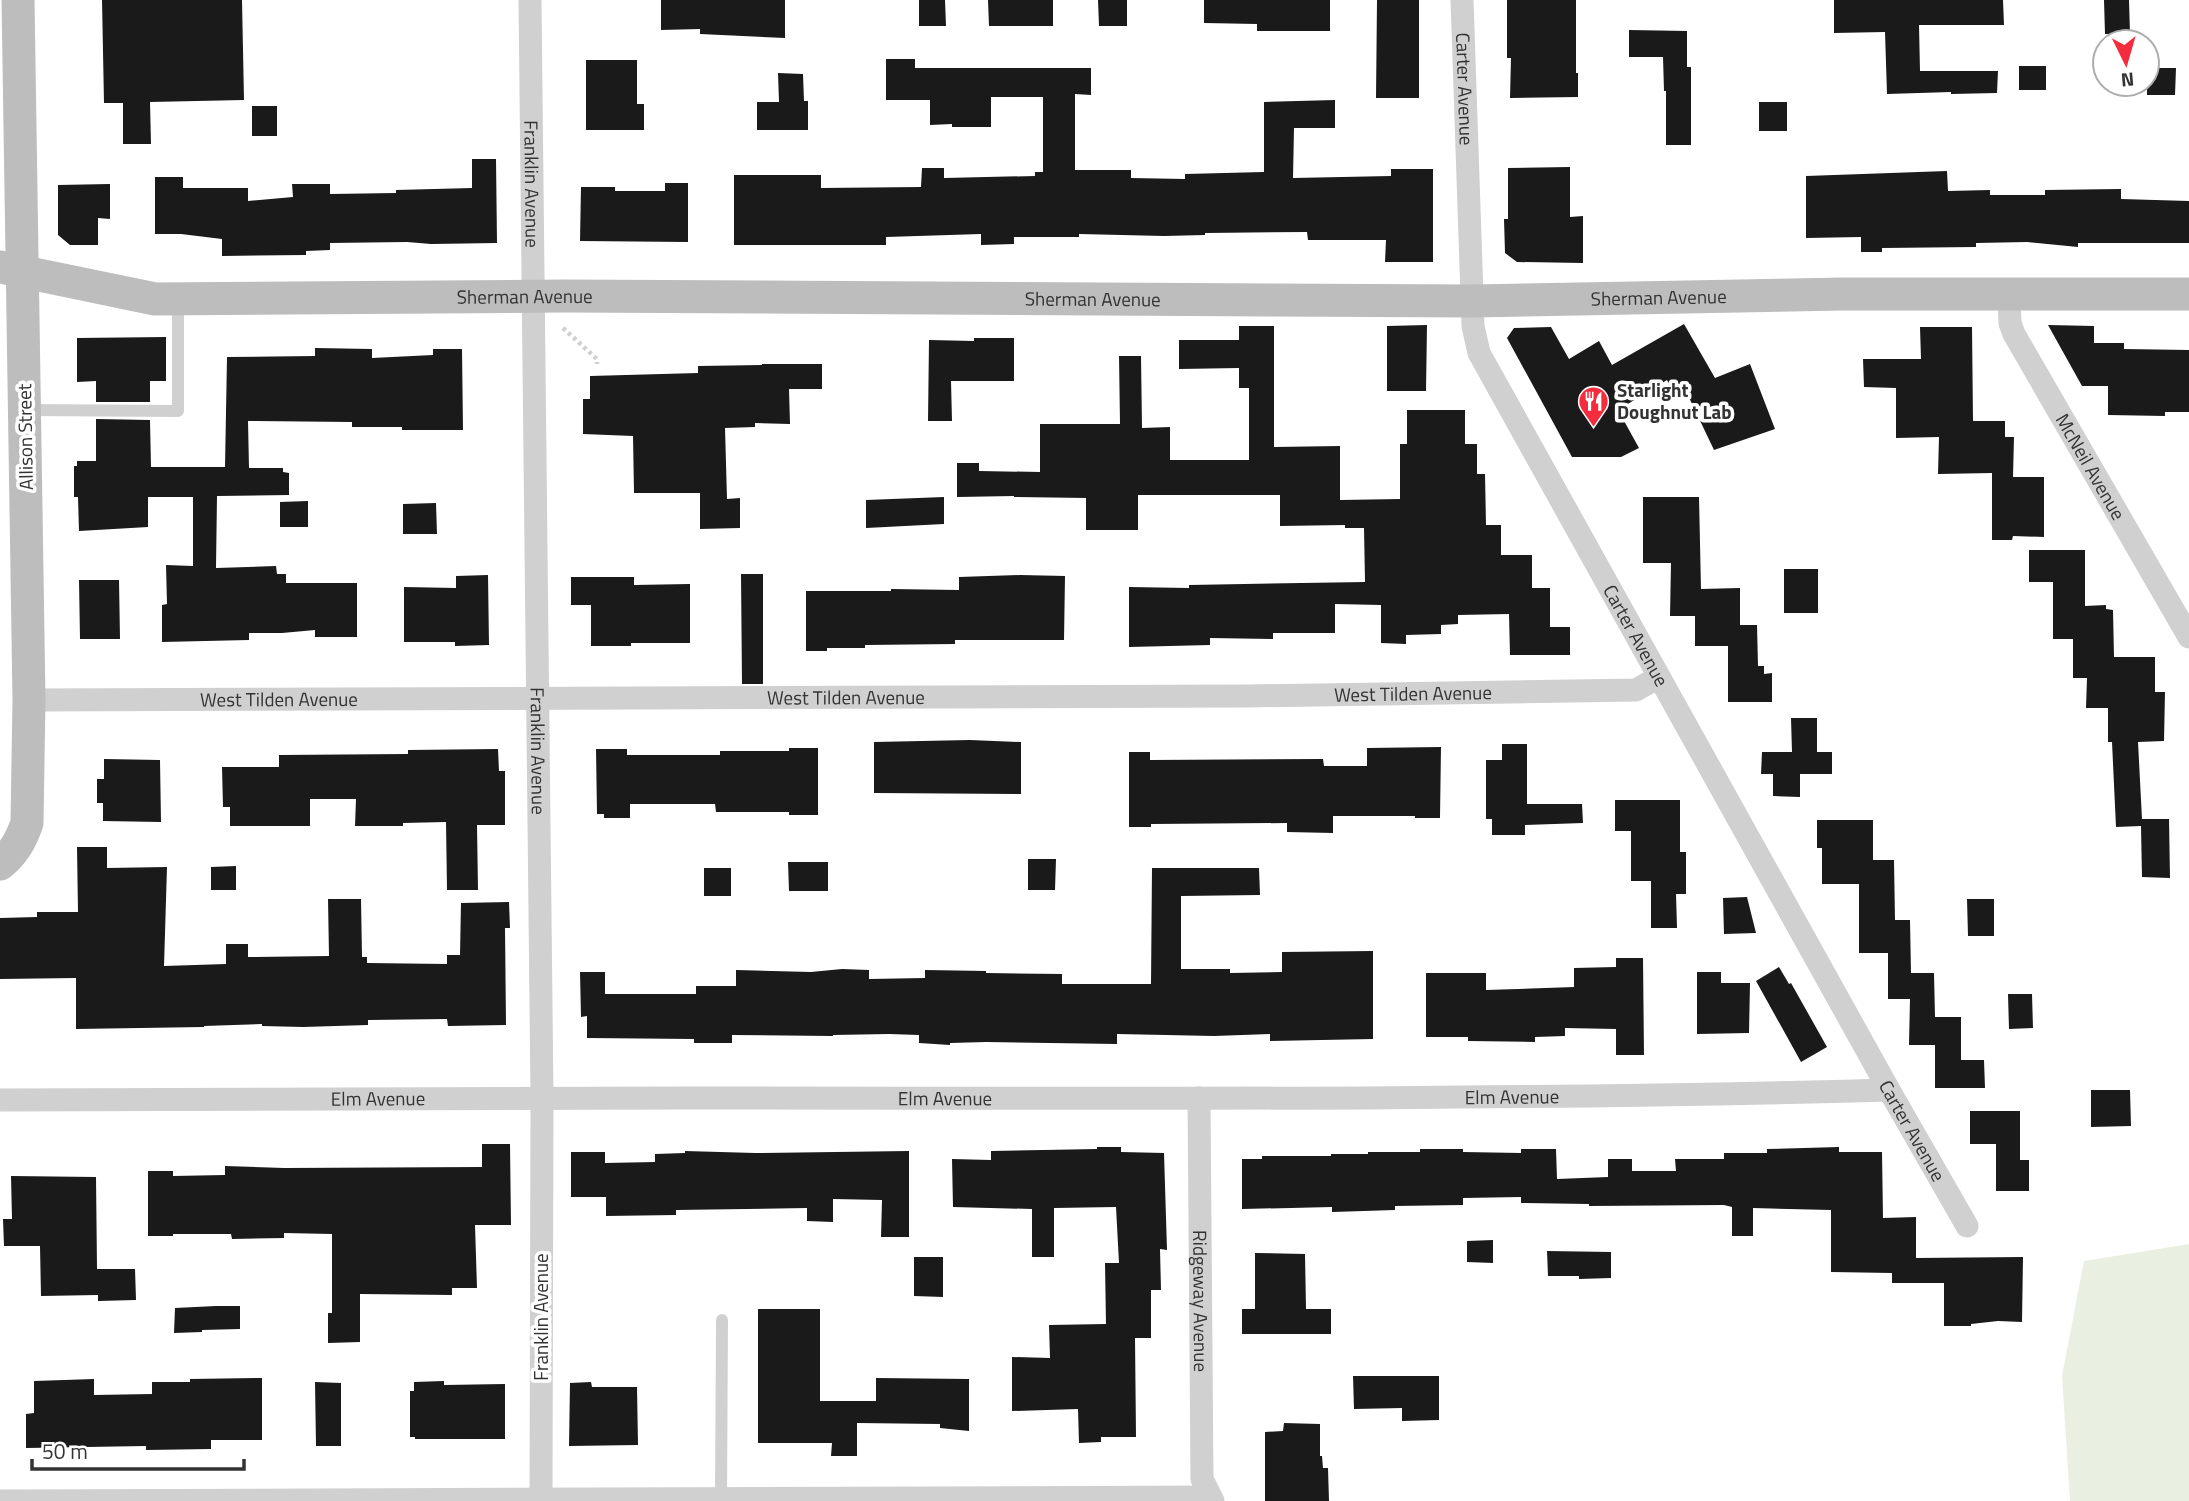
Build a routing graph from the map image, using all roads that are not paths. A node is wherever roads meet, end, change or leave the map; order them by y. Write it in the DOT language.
graph roads {
  1 [pos="18,0"];
  2 [pos="530,0"];
  3 [pos="1462,0"];
  4 [pos="12,270"];
  5 [pos="2189,293"];
  6 [pos="2009,294"];
  7 [pos="532,296"];
  8 [pos="178,299"];
  9 [pos="1472,301"];
  10 [pos="25,410"];
  11 [pos="2189,637"];
  12 [pos="1659,677"];
  13 [pos="538,698"];
  14 [pos="29,700"];
  15 [pos="0,864"];
  16 [pos="1889,1090"];
  17 [pos="542,1097"];
  18 [pos="1199,1098"];
  19 [pos="0,1100"];
  20 [pos="1967,1226"];
  21 [pos="722,1320"];
  22 [pos="541,1499"];
  23 [pos="721,1499"];
  24 [pos="1211,1499"];
  25 [pos="0,1501"];
  1 -- 4 [label="street, Allison Street"];
  2 -- 7 [label="street, Franklin Avenue"];
  3 -- 9 [label="street, Carter Avenue"];
  4 -- 8 [label="street, Sherman Avenue"];
  4 -- 10 [label="street, Allison Street"];
  5 -- 6 [label="street, Sherman Avenue"];
  6 -- 9 [label="street, Sherman Avenue"];
  6 -- 11 [label="street, McNeil Avenue"];
  7 -- 8 [label="street, Sherman Avenue"];
  7 -- 9 [label="street, Sherman Avenue"];
  7 -- 13 [label="street, Franklin Avenue"];
  8 -- 10 [label="lane"];
  9 -- 12 [label="street, Carter Avenue"];
  10 -- 14 [label="street, Allison Street"];
  12 -- 13 [label="street, West Tilden Avenue"];
  12 -- 16 [label="street, Carter Avenue"];
  13 -- 14 [label="street, West Tilden Avenue"];
  13 -- 17 [label="street, Franklin Avenue"];
  14 -- 15 [label="street, Allison Street"];
  16 -- 18 [label="street, Elm Avenue"];
  16 -- 20 [label="street, Carter Avenue"];
  17 -- 18 [label="street, Elm Avenue"];
  17 -- 19 [label="street, Elm Avenue"];
  17 -- 22 [label="street, Franklin Avenue"];
  18 -- 24 [label="street, Ridgeway Avenue"];
  21 -- 23 [label="lane"];
  22 -- 23 [label="street"];
  22 -- 25 [label="street"];
  23 -- 24 [label="street"];
}
